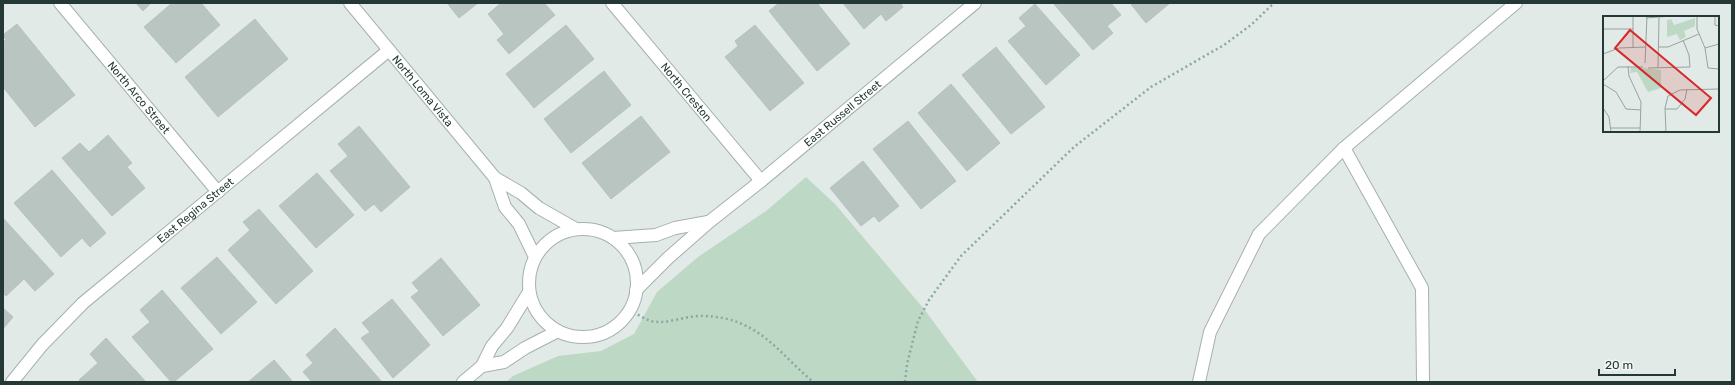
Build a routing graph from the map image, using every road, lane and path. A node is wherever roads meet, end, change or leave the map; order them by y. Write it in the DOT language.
graph roads {
  1 [pos="60,3"];
  2 [pos="350,3"];
  3 [pos="612,3"];
  4 [pos="975,3"];
  5 [pos="1274,3"];
  6 [pos="1516,3"];
  7 [pos="389,50"];
  8 [pos="1344,148"];
  9 [pos="495,178"];
  10 [pos="761,181"];
  11 [pos="218,192"];
  12 [pos="709,222"];
  13 [pos="576,229"];
  14 [pos="613,238"];
  15 [pos="535,258"];
  16 [pos="636,290"];
  17 [pos="529,292"];
  18 [pos="629,310"];
  19 [pos="558,331"];
  20 [pos="482,366"];
  21 [pos="12,382"];
  22 [pos="463,382"];
  23 [pos="813,382"];
  24 [pos="905,382"];
  25 [pos="1199,382"];
  26 [pos="1423,382"];
  1 -- 11 [label="street, North Arco Street"];
  2 -- 7 [label="street, North Loma Vista"];
  3 -- 10 [label="street, North Creston"];
  4 -- 10 [label="street, East Russell Street"];
  5 -- 24 [label="path"];
  6 -- 8 [label="street"];
  7 -- 9 [label="street, North Loma Vista"];
  7 -- 11 [label="street, East Regina Street"];
  8 -- 25 [label="street"];
  8 -- 26 [label="street"];
  9 -- 13 [label="street, North Loma Vista"];
  9 -- 15 [label="street, North Loma Vista"];
  10 -- 12 [label="street, East Russell Street"];
  11 -- 21 [label="street, East Regina Street"];
  12 -- 14 [label="street, East Russell Street"];
  12 -- 16 [label="street, East Russell Street"];
  13 -- 14 [label="street"];
  13 -- 15 [label="street"];
  14 -- 16 [label="street"];
  15 -- 17 [label="street"];
  16 -- 18 [label="street"];
  17 -- 19 [label="street"];
  17 -- 20 [label="street"];
  18 -- 19 [label="street"];
  18 -- 23 [label="path"];
  19 -- 20 [label="street"];
  20 -- 22 [label="street"];
}
